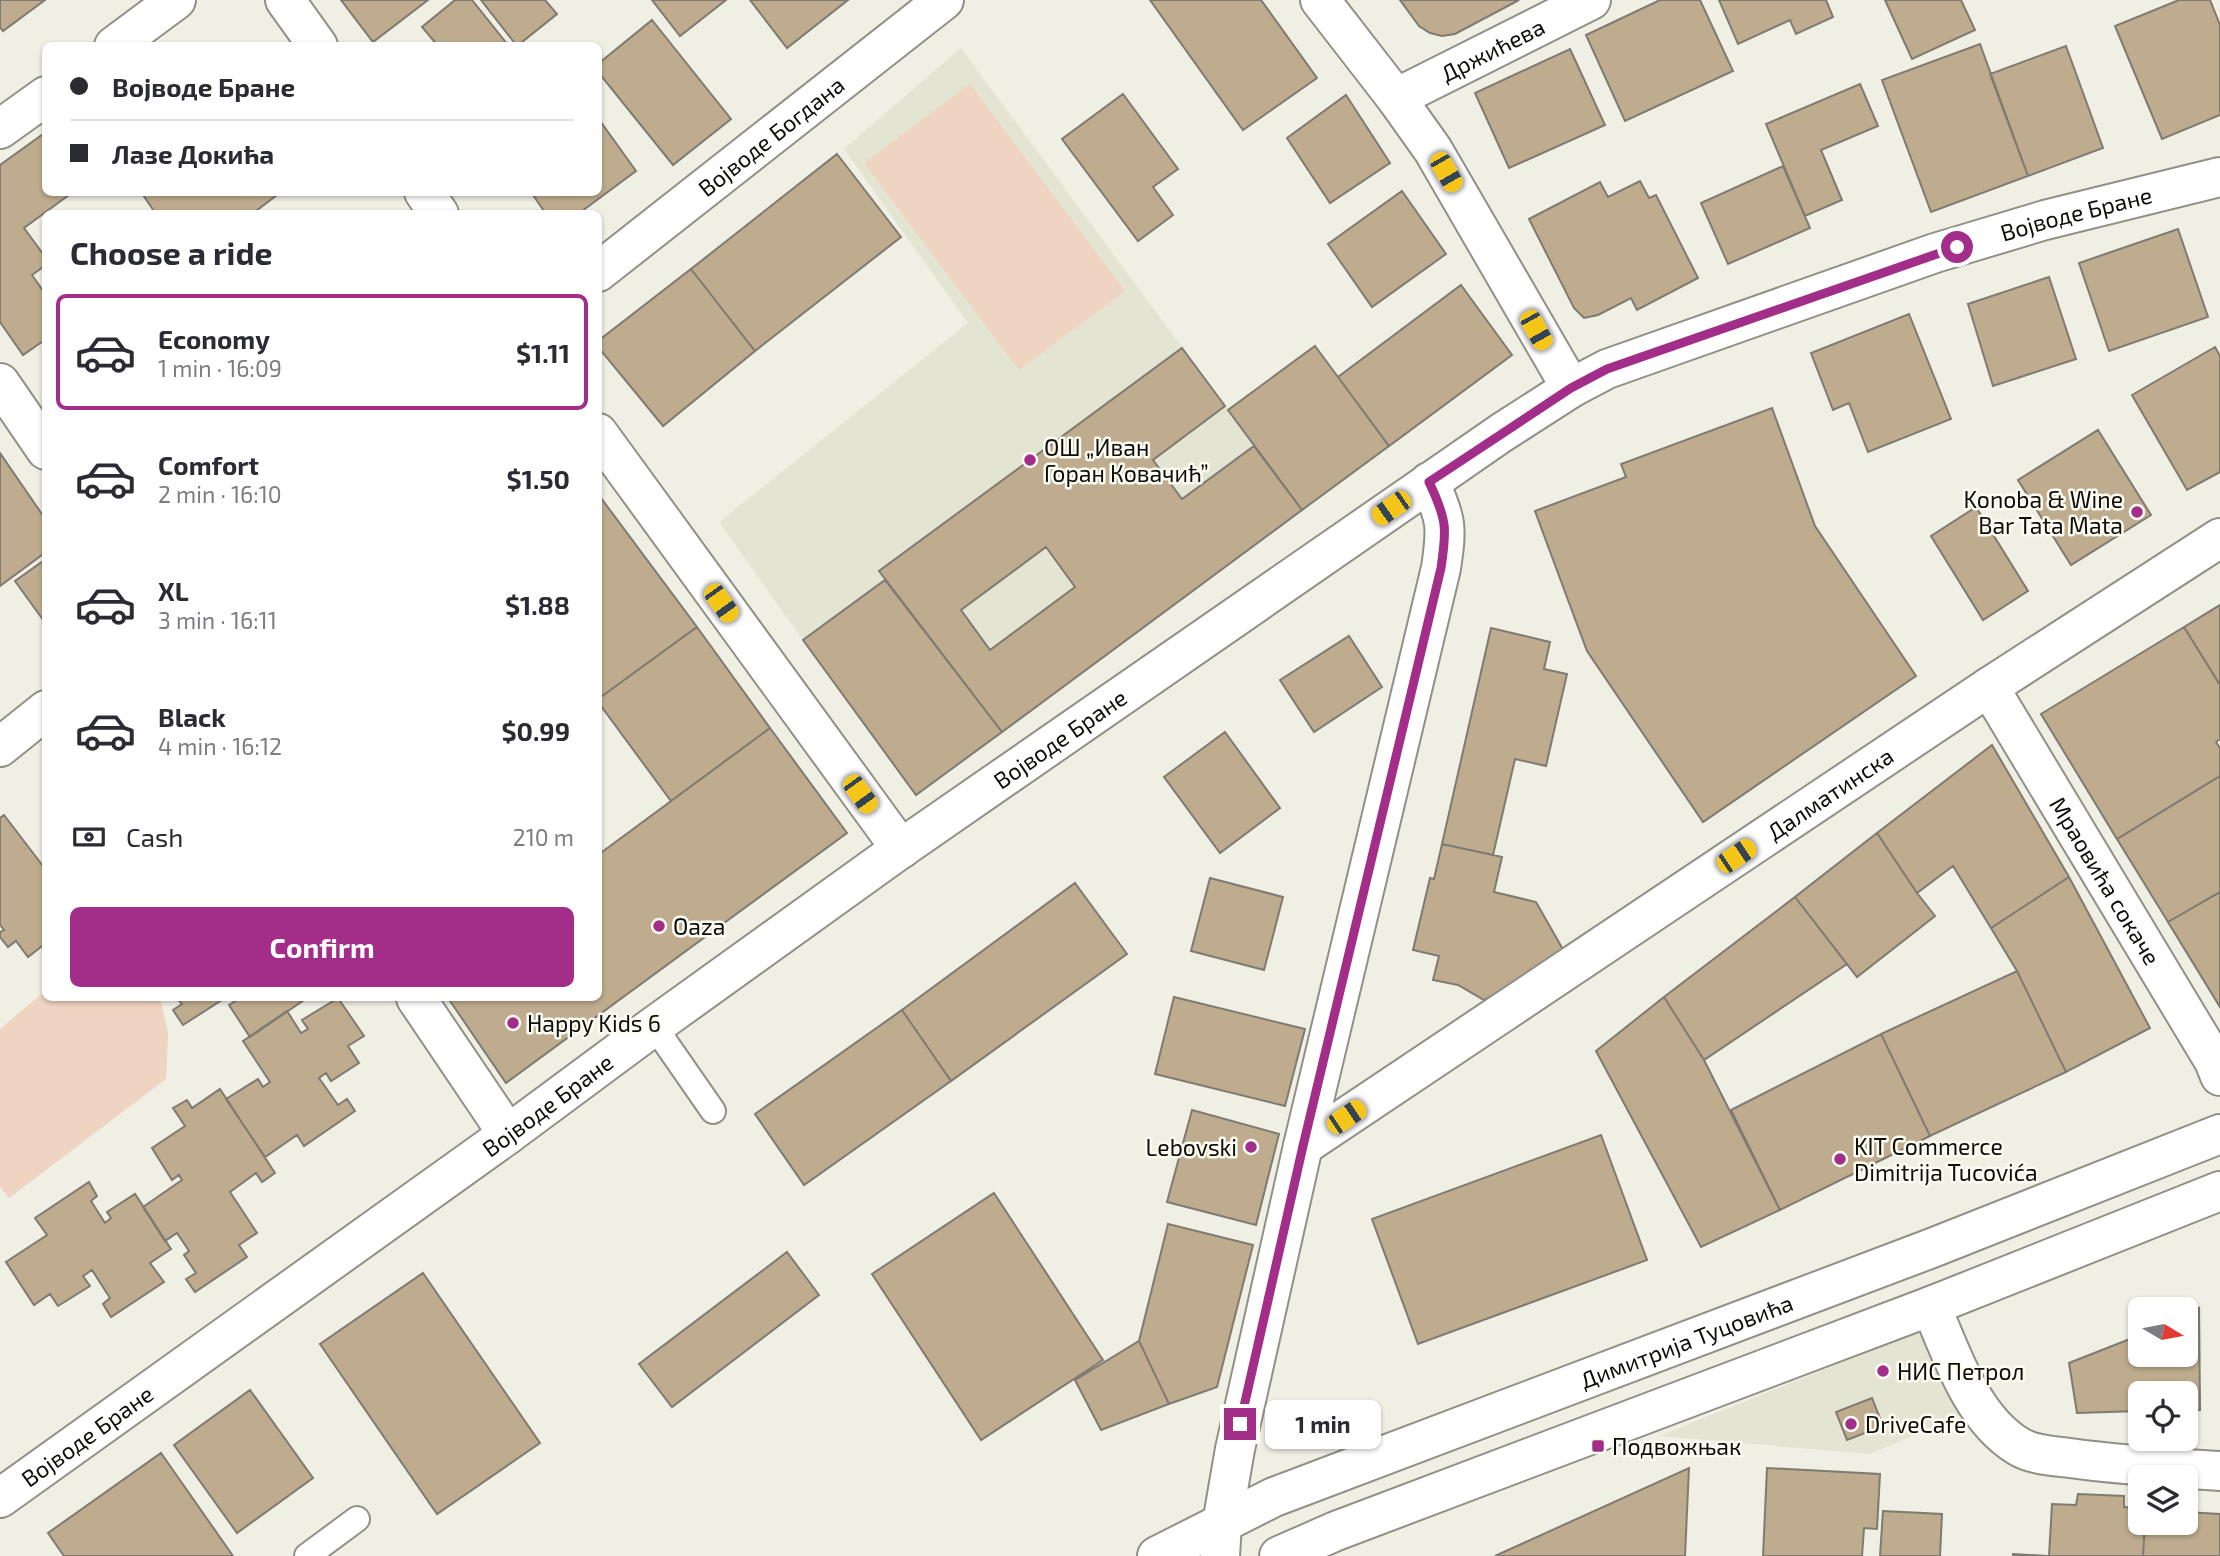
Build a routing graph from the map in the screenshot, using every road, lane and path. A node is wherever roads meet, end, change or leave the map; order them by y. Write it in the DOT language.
graph roads {
  1 [pos="176,0"];
  2 [pos="285,0"];
  3 [pos="944,0"];
  4 [pos="1320,0"];
  5 [pos="1591,0"];
  6 [pos="119,42"];
  7 [pos="315,42"];
  8 [pos="1396,97"];
  9 [pos="42,99"];
  10 [pos="0,129"];
  11 [pos="2220,177"];
  12 [pos="602,269"];
  13 [pos="0,383"];
  14 [pos="1571,388"];
  15 [pos="602,438"];
  16 [pos="42,444"];
  17 [pos="1429,482"];
  18 [pos="2220,538"];
  19 [pos="1989,687"];
  20 [pos="42,713"];
  21 [pos="0,747"];
  22 [pos="901,849"];
  23 [pos="418,1001"];
  24 [pos="654,1026"];
  25 [pos="2220,1076"];
  26 [pos="713,1111"];
  27 [pos="2220,1134"];
  28 [pos="507,1135"];
  29 [pos="1303,1146"];
  30 [pos="2220,1191"];
  31 [pos="2220,1201"];
  32 [pos="2168,1213"];
  33 [pos="1931,1306"];
  34 [pos="2220,1471"];
  35 [pos="0,1499"];
  36 [pos="358,1519"];
  37 [pos="1221,1540"];
  38 [pos="307,1556"];
  39 [pos="1157,1556"];
  40 [pos="1279,1556"];
  1 -- 6 [label="street"];
  2 -- 7 [label="street"];
  3 -- 12 [label="street, Војводе Богдана"];
  4 -- 8 [label="street"];
  5 -- 8 [label="street, Држићева"];
  8 -- 14 [label="street"];
  9 -- 10 [label="street"];
  11 -- 14 [label="street, Војводе Бране"];
  13 -- 16 [label="street"];
  14 -- 17 [label="street, Војводе Бране"];
  15 -- 22 [label="street"];
  17 -- 22 [label="street, Војводе Бране"];
  17 -- 29 [label="street"];
  18 -- 19 [label="street, Далматинска"];
  19 -- 25 [label="street, Мраовића сокаче"];
  19 -- 29 [label="street, Далматинска"];
  20 -- 21 [label="street"];
  22 -- 24 [label="street, Војводе Бране"];
  23 -- 28 [label="street"];
  24 -- 26 [label="lane"];
  24 -- 28 [label="street, Војводе Бране"];
  27 -- 37 [label="street, Димитрија Туцовића"];
  28 -- 35 [label="street, Војводе Бране"];
  29 -- 37 [label="street"];
  30 -- 32 [label="street"];
  31 -- 32 [label="street"];
  32 -- 33 [label="street"];
  33 -- 34 [label="street"];
  33 -- 40 [label="street"];
  36 -- 38 [label="lane"];
  37 -- 39 [label="street, Димитрија Туцовића"];
}
